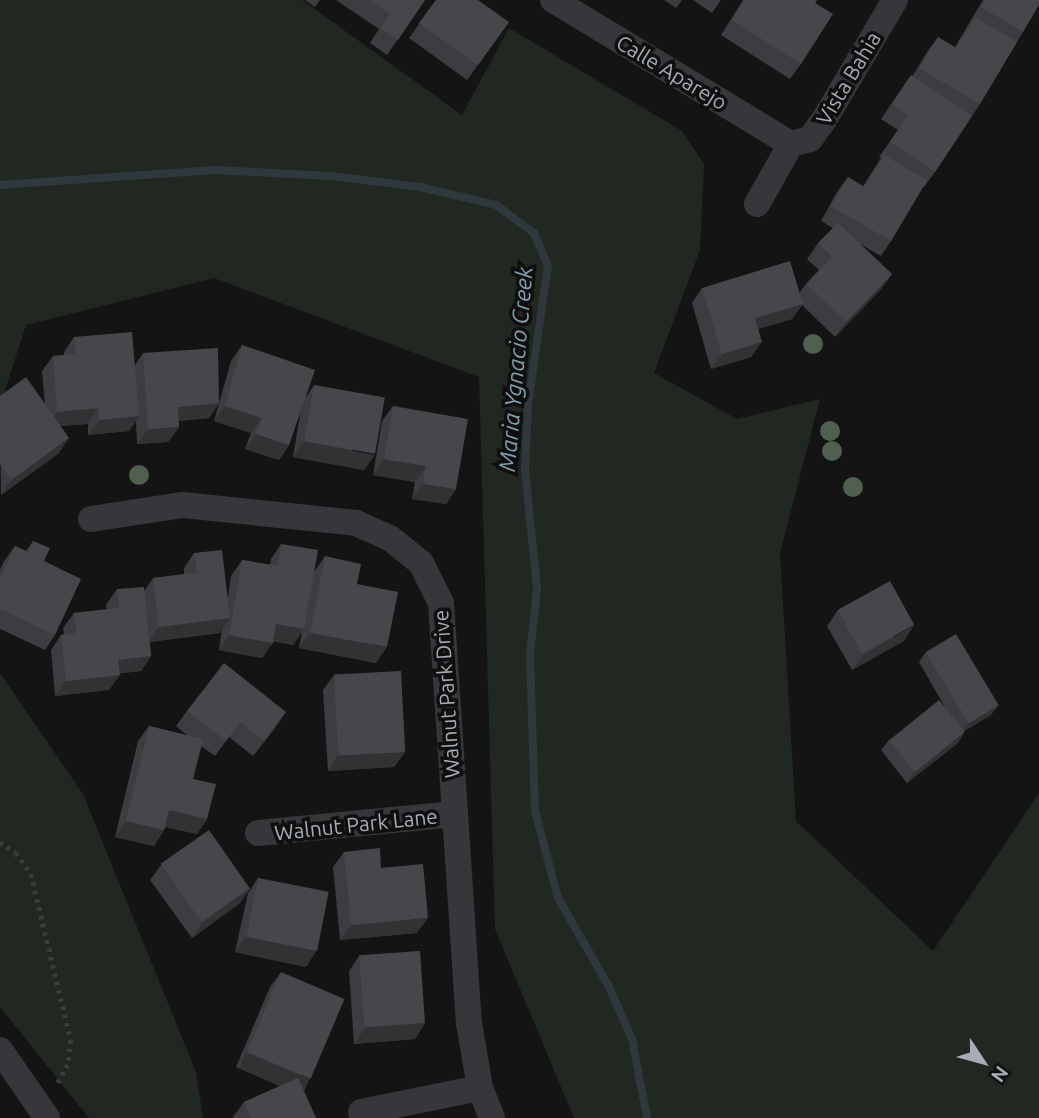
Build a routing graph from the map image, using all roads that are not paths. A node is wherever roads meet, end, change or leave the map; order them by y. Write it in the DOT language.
graph roads {
  1 [pos="553,0"];
  2 [pos="895,0"];
  3 [pos="791,144"];
  4 [pos="757,204"];
  5 [pos="91,519"];
  6 [pos="455,814"];
  7 [pos="258,833"];
  8 [pos="0,1050"];
  9 [pos="481,1088"];
  10 [pos="361,1112"];
  11 [pos="47,1118"];
  12 [pos="492,1118"];
  1 -- 3 [label="street, Calle Aparejo"];
  2 -- 3 [label="street, Vista Bahia"];
  3 -- 4 [label="street"];
  5 -- 6 [label="street, Walnut Park Drive"];
  6 -- 7 [label="street, Walnut Park Lane"];
  6 -- 9 [label="street, Walnut Park Drive"];
  8 -- 11 [label="street"];
  9 -- 10 [label="street"];
  9 -- 12 [label="street, Walnut Park Drive"];
}
